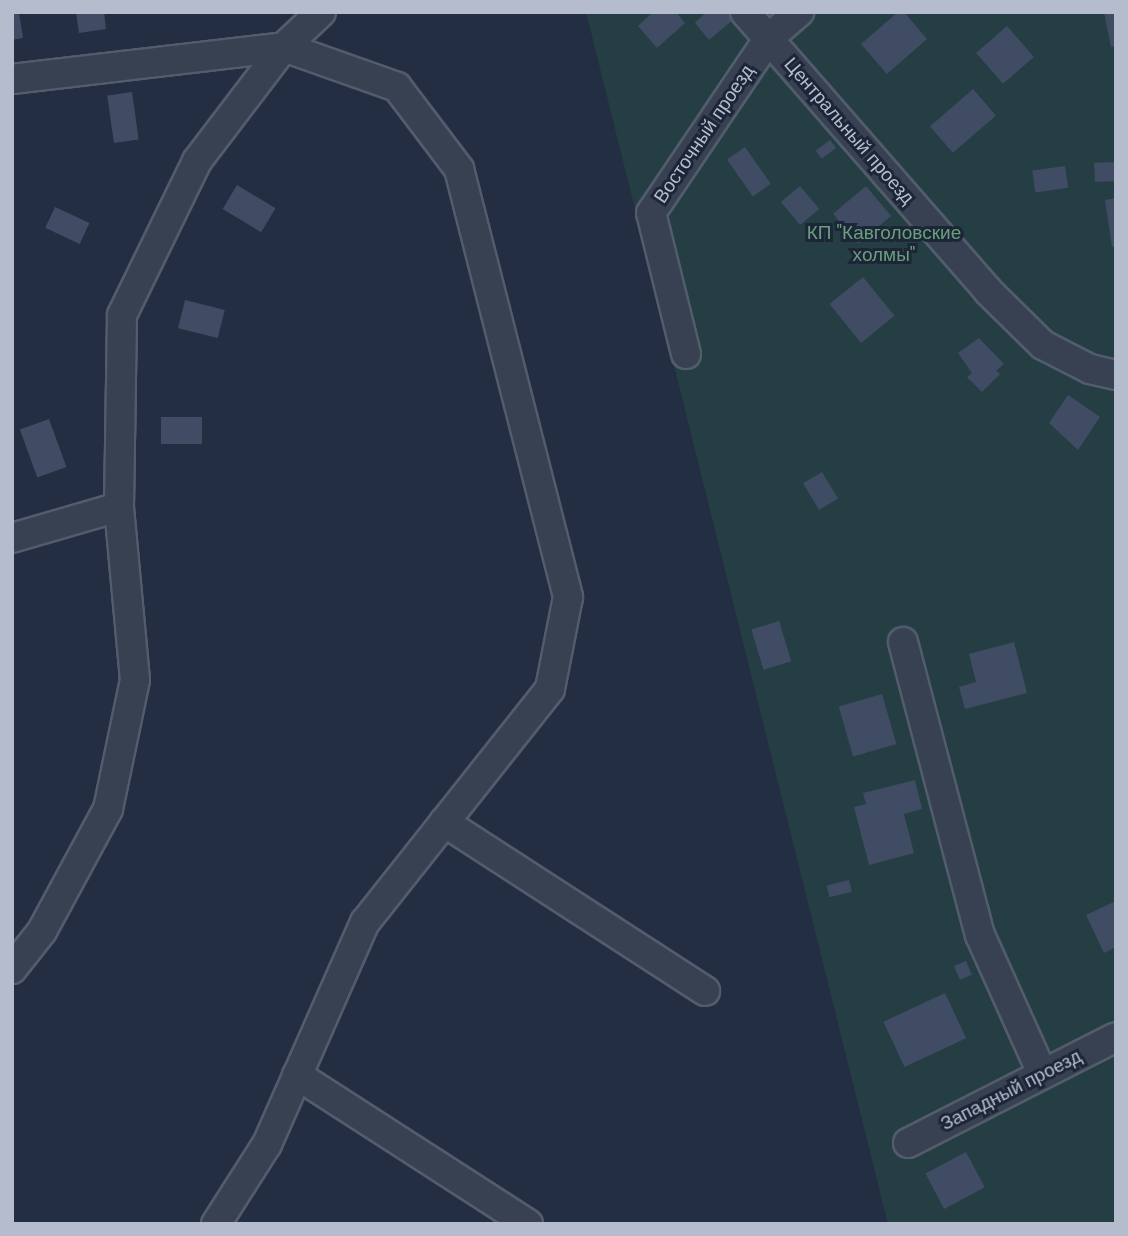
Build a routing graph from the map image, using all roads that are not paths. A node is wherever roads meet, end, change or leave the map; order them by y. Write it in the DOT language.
graph roads {
  1 [pos="321,12"];
  2 [pos="745,12"];
  3 [pos="799,12"];
  4 [pos="769,38"];
  5 [pos="284,47"];
  6 [pos="12,79"];
  7 [pos="686,354"];
  8 [pos="1116,375"];
  9 [pos="119,507"];
  10 [pos="12,538"];
  11 [pos="903,642"];
  12 [pos="444,822"];
  13 [pos="12,969"];
  14 [pos="705,991"];
  15 [pos="1116,1037"];
  16 [pos="1042,1073"];
  17 [pos="298,1075"];
  18 [pos="908,1143"];
  19 [pos="216,1224"];
  20 [pos="528,1224"];
  1 -- 5 [label="street"];
  2 -- 4 [label="street, Центральный проезд"];
  3 -- 4 [label="street, Восточный проезд"];
  4 -- 7 [label="street, Восточный проезд"];
  4 -- 8 [label="street, Центральный проезд"];
  5 -- 6 [label="street"];
  5 -- 9 [label="street"];
  5 -- 12 [label="street"];
  9 -- 10 [label="street"];
  9 -- 13 [label="street"];
  11 -- 16 [label="street"];
  12 -- 14 [label="street"];
  12 -- 17 [label="street"];
  15 -- 16 [label="street, Западный проезд"];
  16 -- 18 [label="street, Западный проезд"];
  17 -- 19 [label="street"];
  17 -- 20 [label="street"];
}
